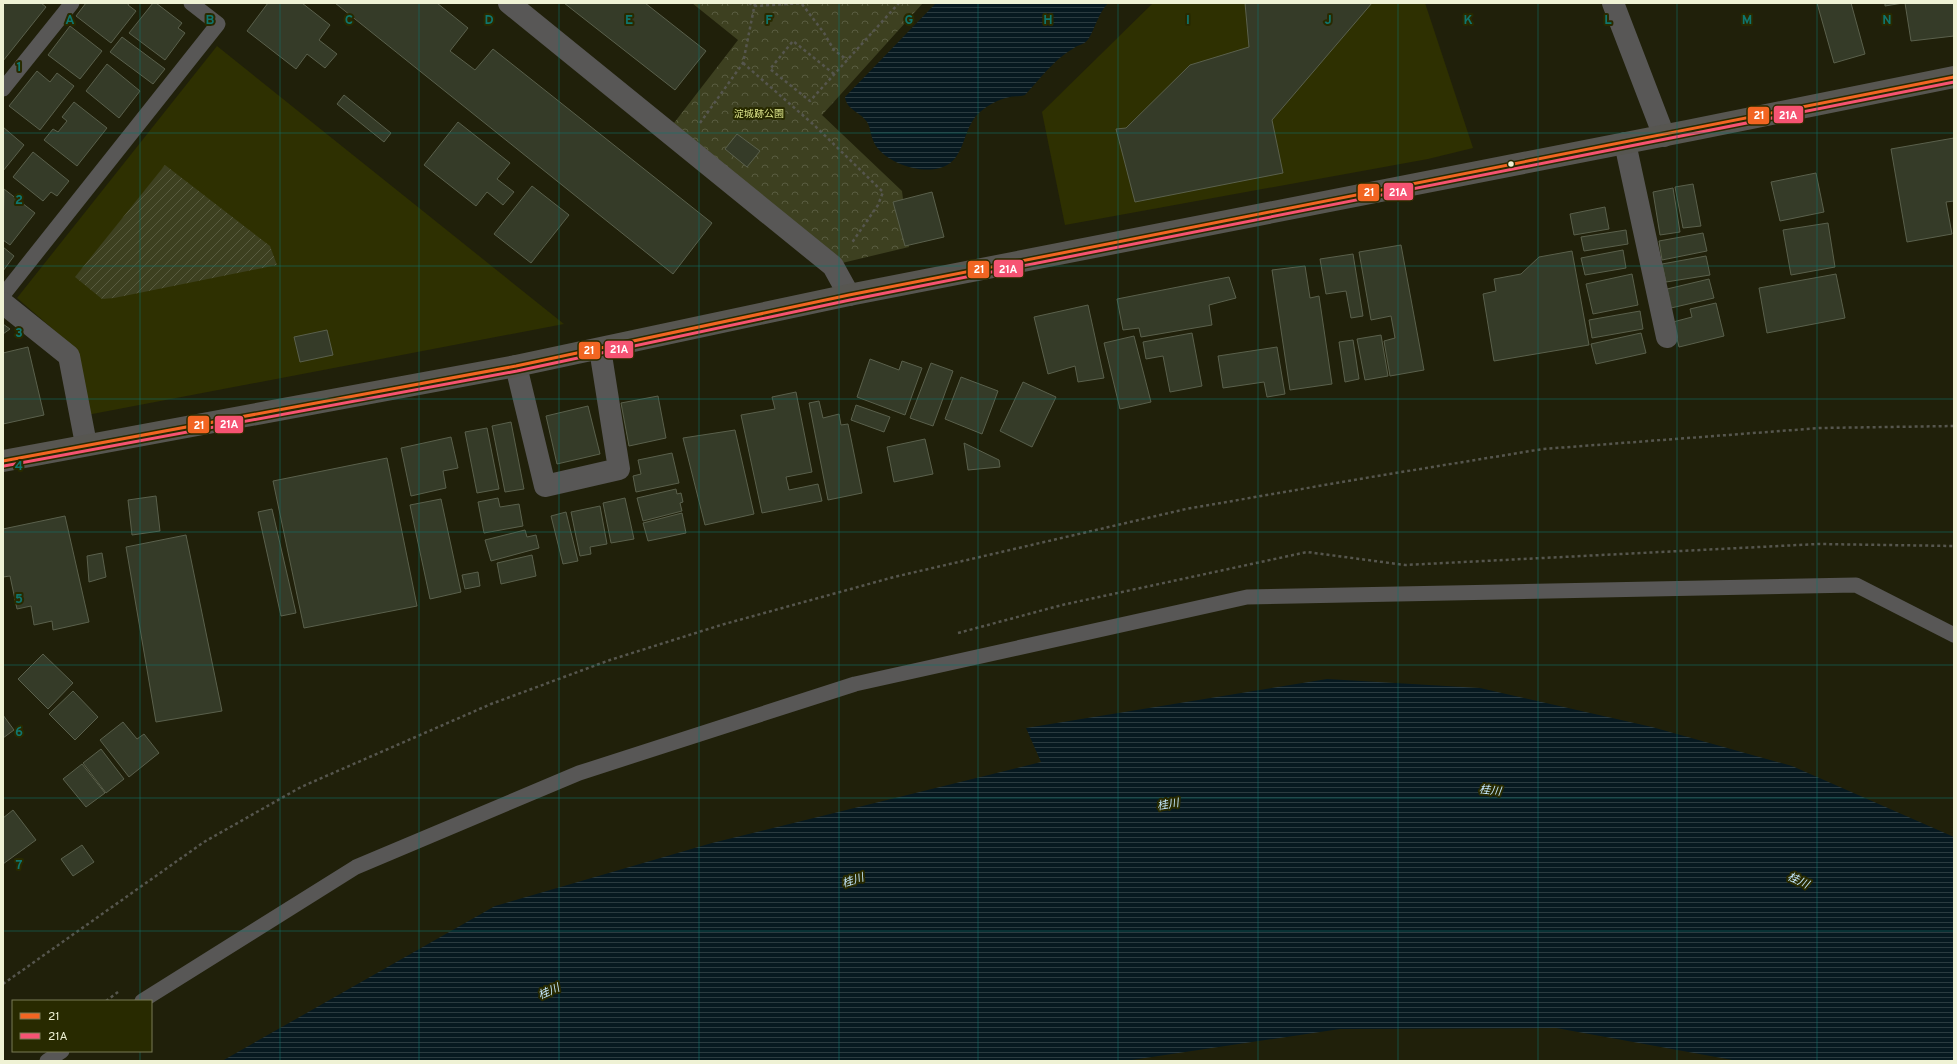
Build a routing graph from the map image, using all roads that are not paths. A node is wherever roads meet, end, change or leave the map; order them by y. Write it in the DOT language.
graph roads {
  1 [pos="72,3"];
  2 [pos="191,3"];
  3 [pos="509,3"];
  4 [pos="1613,3"];
  5 [pos="1954,77"];
  6 [pos="3,89"];
  7 [pos="1664,136"];
  8 [pos="1625,143"];
  9 [pos="3,295"];
  10 [pos="849,295"];
  11 [pos="3,303"];
  12 [pos="1667,337"];
  13 [pos="600,349"];
  14 [pos="516,366"];
  15 [pos="86,444"];
  16 [pos="3,461"];
  17 [pos="1954,635"];
  18 [pos="144,1000"];
  19 [pos="60,1052"];
  20 [pos="47,1061"];
  1 -- 6 [label="lane"];
  2 -- 9 [label="lane"];
  3 -- 10 [label="street"];
  4 -- 7 [label="street"];
  5 -- 7 [label="main road"];
  7 -- 8 [label="main road"];
  8 -- 10 [label="main road"];
  8 -- 12 [label="street"];
  10 -- 13 [label="main road"];
  11 -- 15 [label="street"];
  13 -- 14 [label="main road"];
  13 -- 14 [label="street"];
  14 -- 15 [label="main road"];
  15 -- 16 [label="main road"];
  17 -- 18 [label="lane"];
  19 -- 20 [label="lane"];
}
